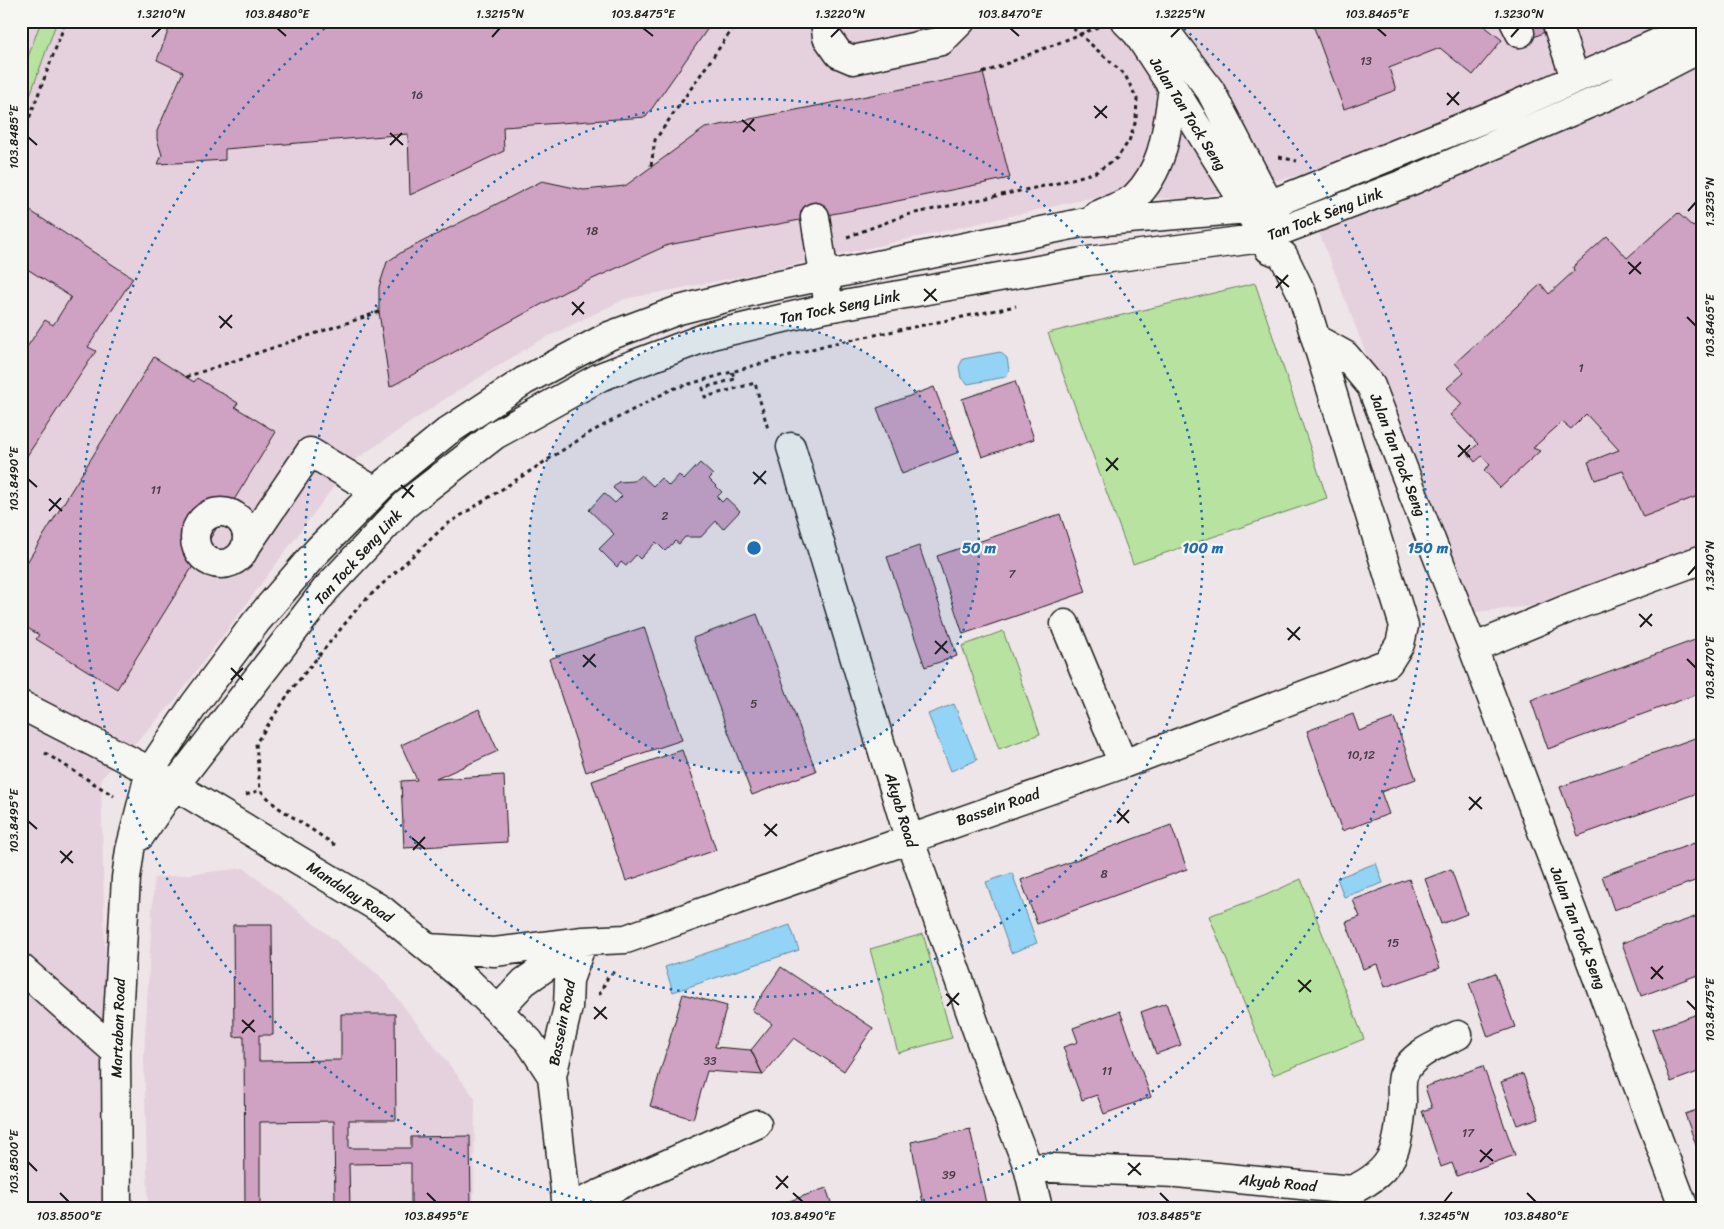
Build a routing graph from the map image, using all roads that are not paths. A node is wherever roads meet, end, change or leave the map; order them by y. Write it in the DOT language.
graph roads {
  1 [pos="825,21"];
  2 [pos="961,21"];
  3 [pos="1125,21"];
  4 [pos="1158,21"];
  5 [pos="1556,21"];
  6 [pos="1703,23"];
  7 [pos="1703,47"];
  8 [pos="1575,78"];
  9 [pos="1173,88"];
  10 [pos="1260,207"];
  11 [pos="815,217"];
  12 [pos="1081,222"];
  13 [pos="1276,242"];
  14 [pos="824,277"];
  15 [pos="829,308"];
  16 [pos="1316,340"];
  17 [pos="791,447"];
  18 [pos="375,491"];
  19 [pos="245,548"];
  20 [pos="1703,559"];
  21 [pos="1065,624"];
  22 [pos="1400,644"];
  23 [pos="1473,648"];
  24 [pos="21,705"];
  25 [pos="1123,764"];
  26 [pos="150,770"];
  27 [pos="175,785"];
  28 [pos="909,838"];
  29 [pos="130,850"];
  30 [pos="583,941"];
  31 [pos="428,948"];
  32 [pos="21,968"];
  33 [pos="498,1010"];
  34 [pos="1458,1035"];
  35 [pos="116,1052"];
  36 [pos="552,1076"];
  37 [pos="757,1124"];
  38 [pos="1028,1167"];
  39 [pos="117,1208"];
  40 [pos="568,1208"];
  41 [pos="1038,1208"];
  42 [pos="1684,1208"];
  1 -- 2 [label="street"];
  3 -- 9 [label="street, Jalan Tan Tock Seng"];
  4 -- 10 [label="street, Jalan Tan Tock Seng"];
  5 -- 8 [label="street"];
  6 -- 8 [label="street, Tan Tock Seng Link"];
  7 -- 13 [label="street, Tan Tock Seng Link"];
  8 -- 10 [label="street, Tan Tock Seng Link"];
  9 -- 10 [label="street, Jalan Tan Tock Seng"];
  9 -- 12 [label="street, Tan Tock Seng Link"];
  10 -- 12 [label="street, Tan Tock Seng Link"];
  10 -- 13 [label="street, Jalan Tan Tock Seng"];
  11 -- 14 [label="street"];
  12 -- 14 [label="street, Tan Tock Seng Link"];
  13 -- 15 [label="street, Tan Tock Seng Link"];
  13 -- 16 [label="street, Jalan Tan Tock Seng"];
  14 -- 15 [label="street"];
  14 -- 18 [label="street, Tan Tock Seng Link"];
  15 -- 27 [label="street, Tan Tock Seng Link"];
  16 -- 22 [label="street, Jalan Tan Tock Seng"];
  16 -- 23 [label="street, Jalan Tan Tock Seng"];
  17 -- 28 [label="street, Akyab Road"];
  18 -- 19 [label="street"];
  18 -- 26 [label="street, Tan Tock Seng Link"];
  20 -- 23 [label="street"];
  21 -- 25 [label="street"];
  22 -- 25 [label="street, Bassein Road"];
  23 -- 42 [label="street, Jalan Tan Tock Seng"];
  24 -- 26 [label="street, Mandalay Road"];
  25 -- 28 [label="street, Bassein Road"];
  26 -- 27 [label="street, Mandalay Road"];
  26 -- 29 [label="street, Martaban Road"];
  27 -- 29 [label="street, Martaban Road"];
  27 -- 31 [label="street, Mandalay Road"];
  28 -- 30 [label="street, Bassein Road"];
  28 -- 38 [label="street, Akyab Road"];
  29 -- 35 [label="street, Martaban Road"];
  30 -- 31 [label="street, Bassein Road"];
  30 -- 33 [label="street, Bassein Road"];
  30 -- 36 [label="street, Bassein Road"];
  31 -- 33 [label="street, Mandalay Road"];
  32 -- 35 [label="street"];
  33 -- 36 [label="street, Mandalay Road"];
  34 -- 38 [label="street, Akyab Road"];
  35 -- 39 [label="street, Martaban Road"];
  36 -- 40 [label="street, Mandalay Road"];
  37 -- 40 [label="street"];
  38 -- 41 [label="street, Akyab Road"];
}
